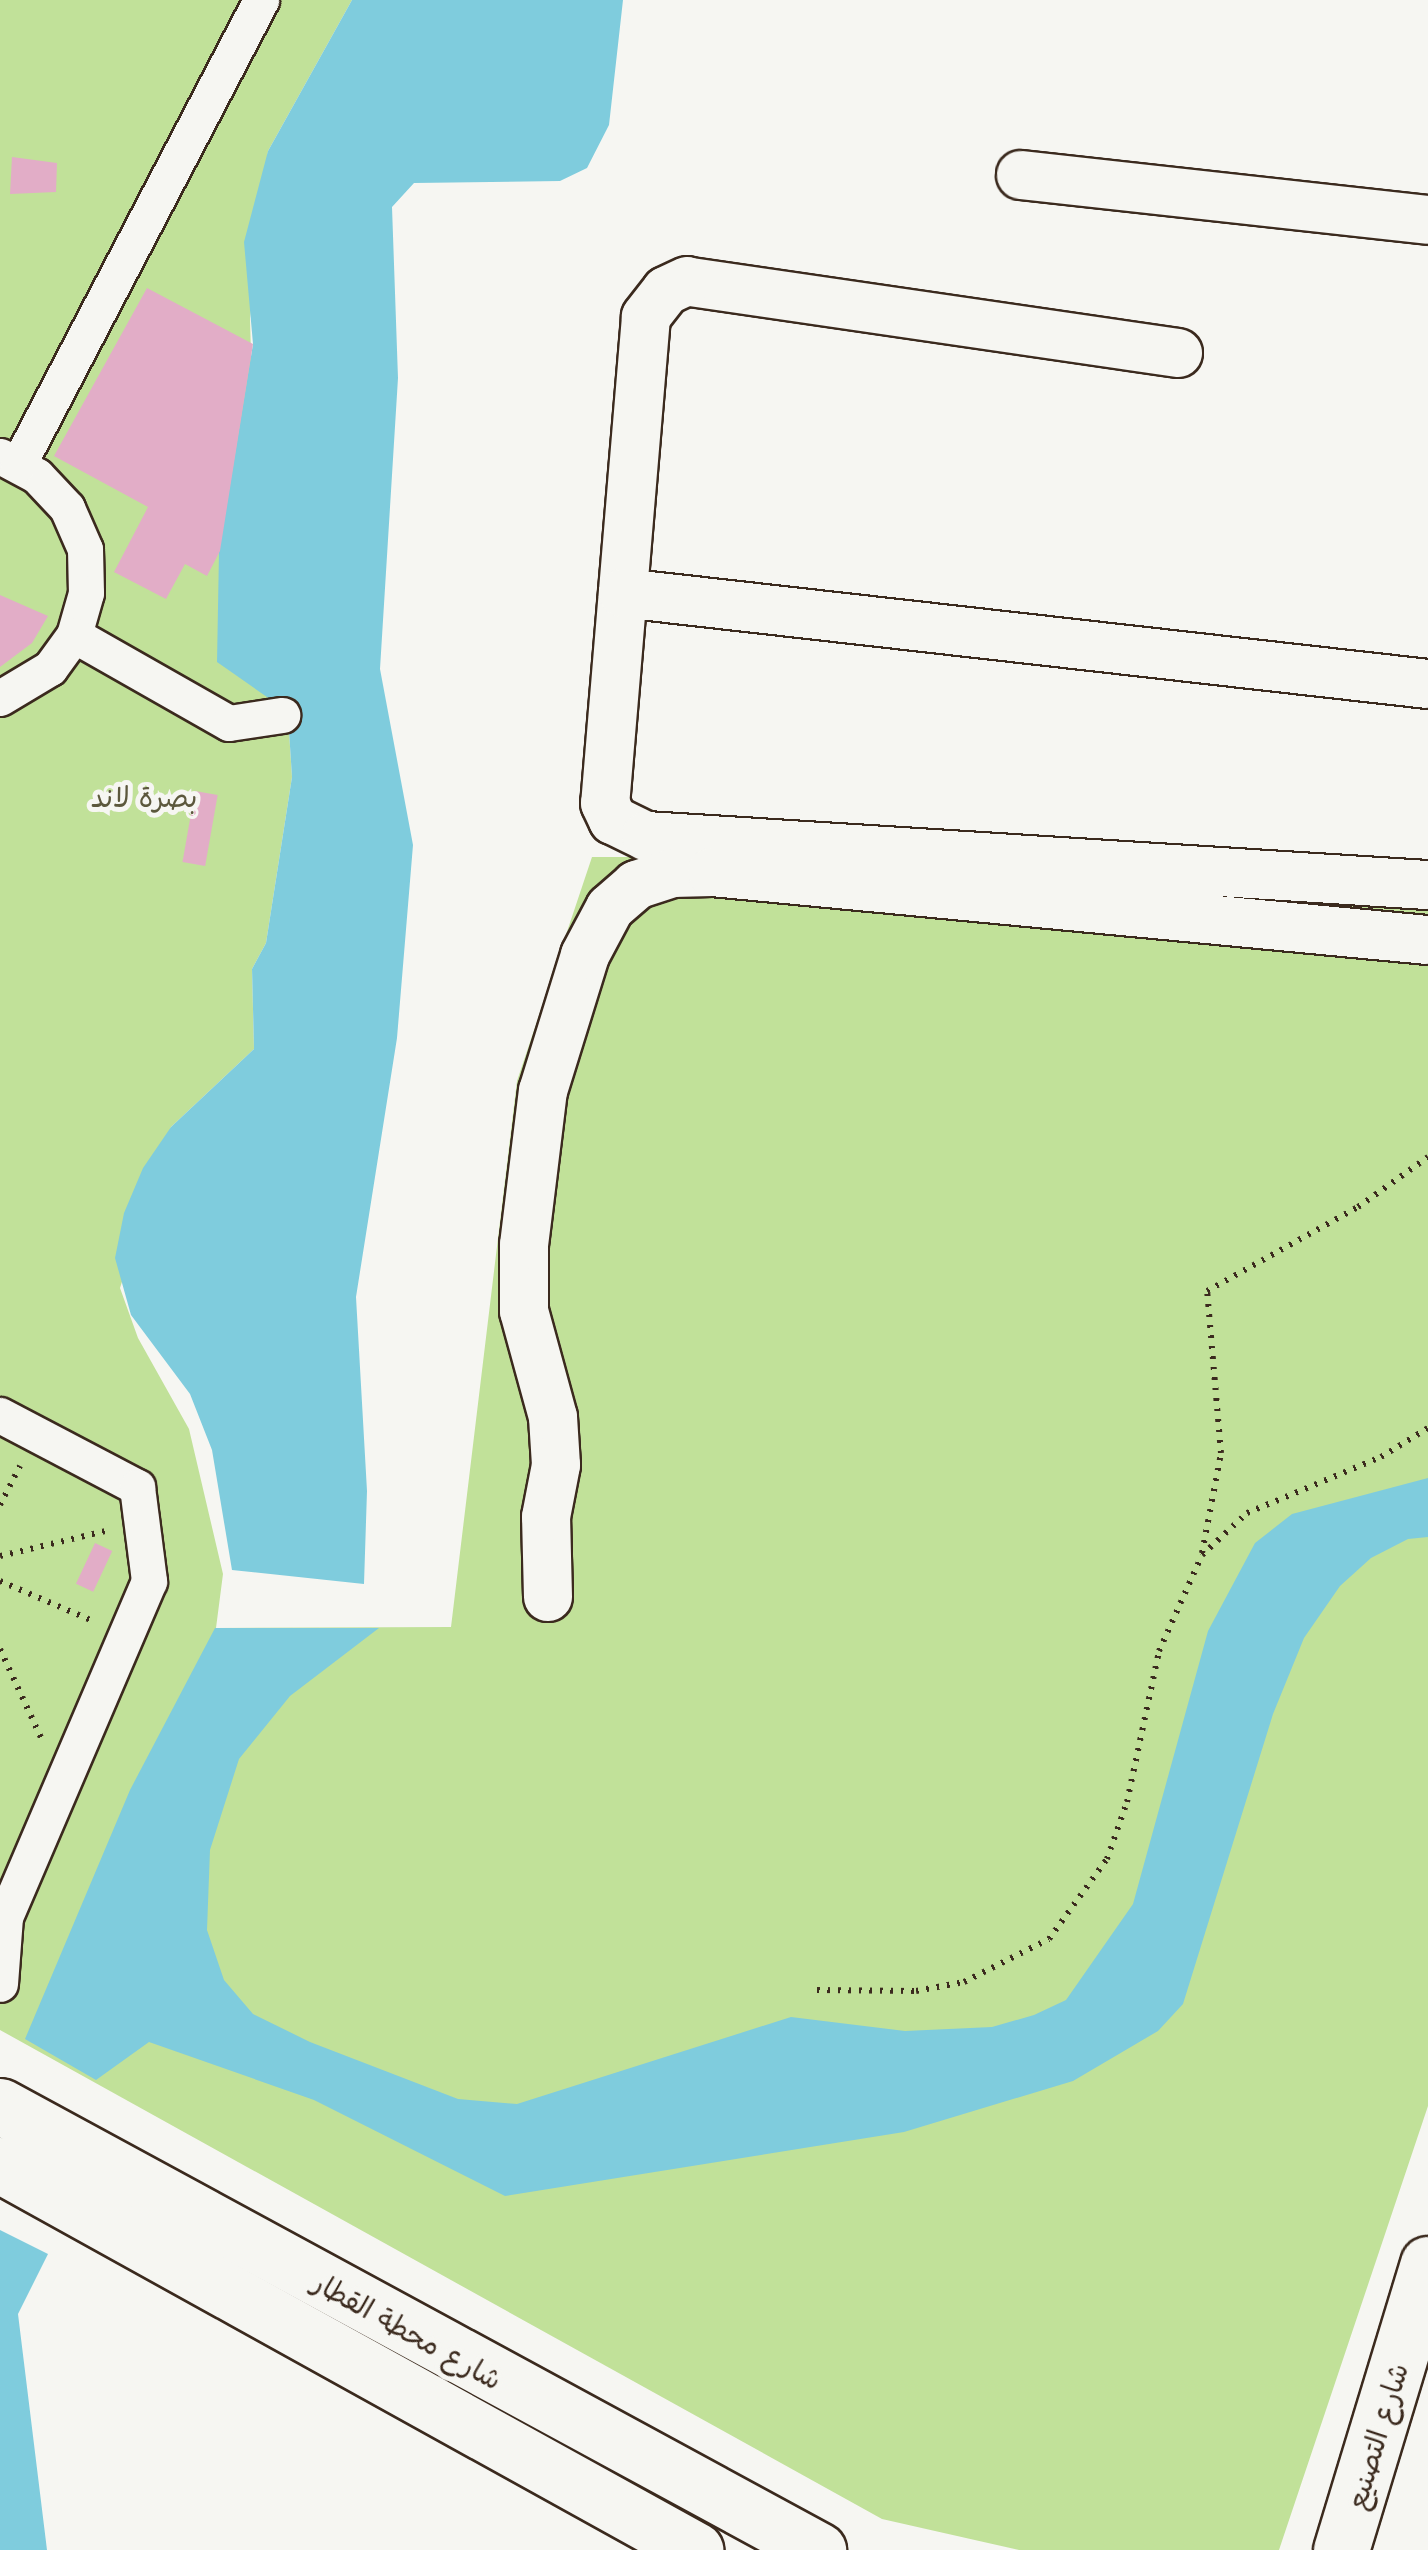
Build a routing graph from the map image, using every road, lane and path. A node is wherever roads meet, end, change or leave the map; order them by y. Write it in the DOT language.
graph roads {
  1 [pos="261,0"];
  2 [pos="1021,175"];
  3 [pos="1428,220"];
  4 [pos="1178,352"];
  5 [pos="9,461"];
  6 [pos="622,593"];
  7 [pos="74,635"];
  8 [pos="1428,684"];
  9 [pos="0,698"];
  10 [pos="282,715"];
  11 [pos="1428,886"];
  12 [pos="1428,940"];
  13 [pos="1428,1157"];
  14 [pos="0,1415"];
  15 [pos="1428,1428"];
  16 [pos="142,1522"];
  17 [pos="1202,1555"];
  18 [pos="0,1556"];
  19 [pos="0,1581"];
  20 [pos="548,1597"];
  21 [pos="126,1635"];
  22 [pos="0,1649"];
  23 [pos="75,1755"];
  24 [pos="0,1984"];
  25 [pos="817,1990"];
  26 [pos="0,2106"];
  27 [pos="0,2165"];
  28 [pos="1428,2264"];
  29 [pos="695,2550"];
  30 [pos="818,2550"];
  31 [pos="1341,2550"];
  1 -- 5 [label="street"];
  2 -- 3 [label="street"];
  4 -- 6 [label="street"];
  5 -- 7 [label="street"];
  6 -- 8 [label="street"];
  6 -- 11 [label="street"];
  7 -- 9 [label="street"];
  7 -- 10 [label="street"];
  12 -- 20 [label="street"];
  13 -- 17 [label="path"];
  14 -- 16 [label="street"];
  15 -- 17 [label="path"];
  16 -- 18 [label="path"];
  16 -- 21 [label="street"];
  17 -- 25 [label="path"];
  19 -- 21 [label="path"];
  21 -- 23 [label="street"];
  22 -- 23 [label="path"];
  23 -- 24 [label="street"];
  26 -- 30 [label="main road, شارع محطة القطار"];
  27 -- 29 [label="main road, شارع محطة القطار"];
  28 -- 31 [label="main road, شارع التصنيع"];
}
